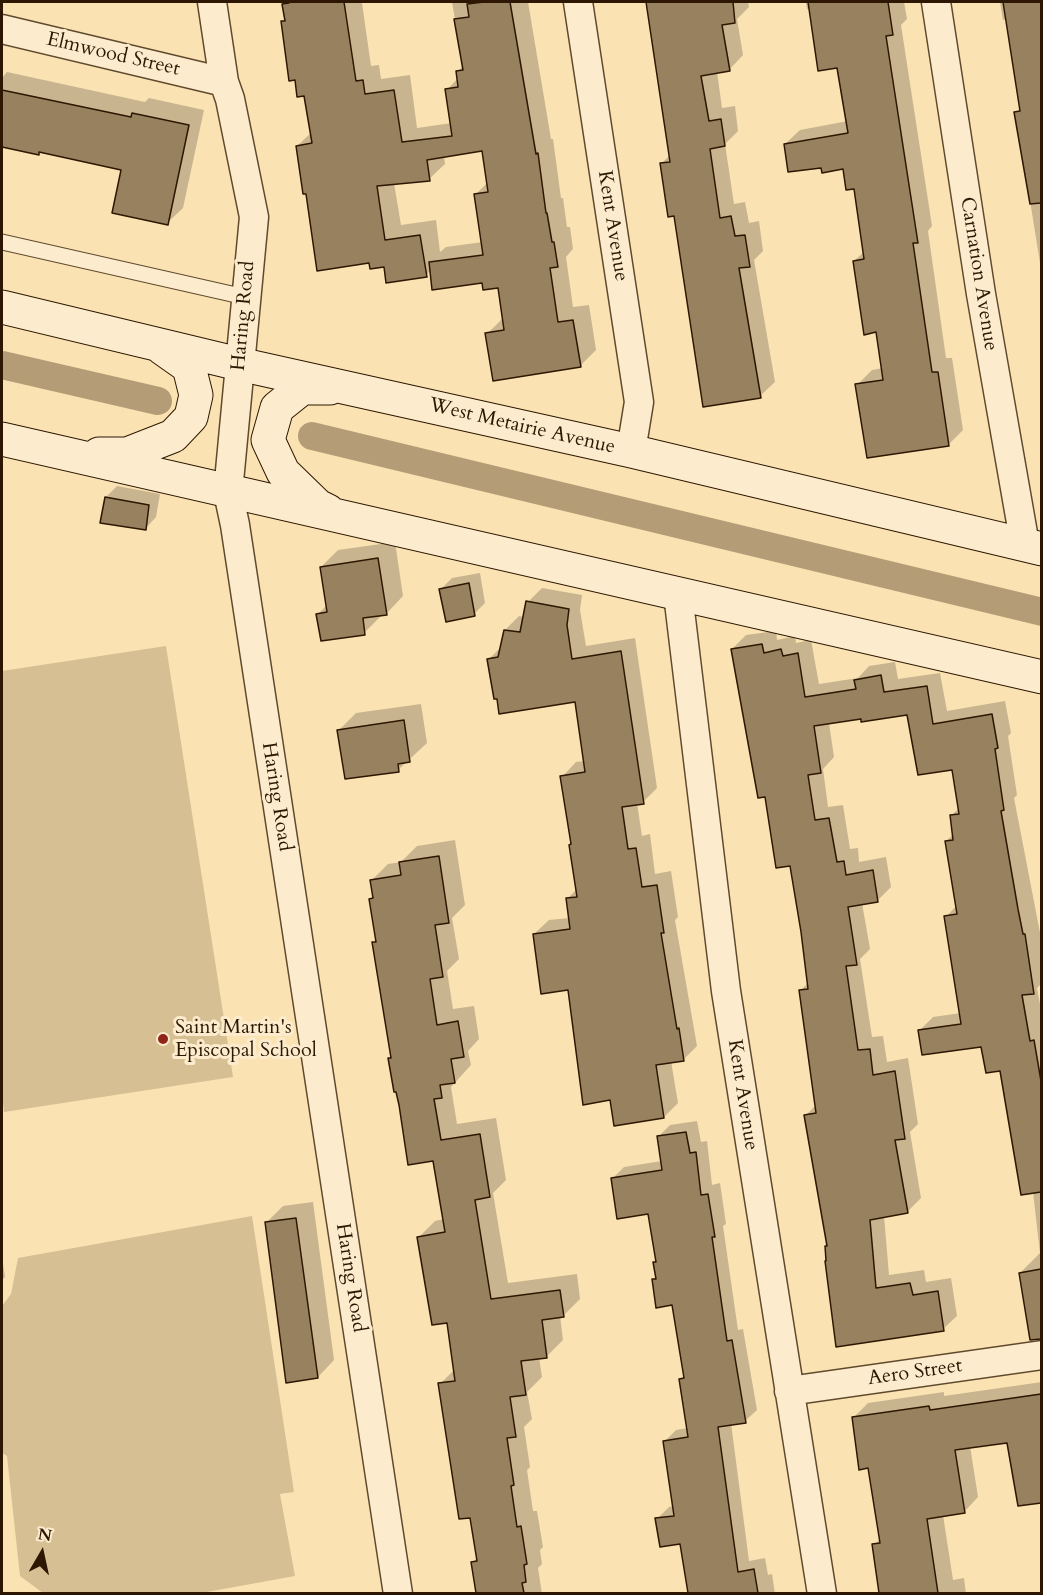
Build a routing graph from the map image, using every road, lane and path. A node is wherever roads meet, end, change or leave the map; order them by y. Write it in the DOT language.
graph roads {
  1 [pos="212,2"];
  2 [pos="578,2"];
  3 [pos="936,2"];
  4 [pos="2,28"];
  5 [pos="224,81"];
  6 [pos="2,242"];
  7 [pos="245,297"];
  8 [pos="2,307"];
  9 [pos="156,345"];
  10 [pos="239,364"];
  11 [pos="350,388"];
  12 [pos="2,440"];
  13 [pos="631,451"];
  14 [pos="64,454"];
  15 [pos="228,492"];
  16 [pos="344,518"];
  17 [pos="1033,547"];
  18 [pos="678,594"];
  19 [pos="1041,677"];
  20 [pos="1041,1354"];
  21 [pos="789,1390"];
  22 [pos="398,1593"];
  23 [pos="822,1593"];
  1 -- 5 [label="street, Haring Road"];
  2 -- 13 [label="street, Kent Avenue"];
  3 -- 17 [label="street, Carnation Avenue"];
  4 -- 5 [label="street, Elmwood Street"];
  5 -- 7 [label="street, Haring Road"];
  6 -- 7 [label="lane"];
  7 -- 10 [label="street, Haring Road"];
  8 -- 9 [label="main road, West Metairie Avenue"];
  9 -- 10 [label="main road, West Metairie Avenue"];
  9 -- 14 [label="main road"];
  10 -- 11 [label="main road, West Metairie Avenue"];
  10 -- 15 [label="street, Haring Road"];
  11 -- 13 [label="main road, West Metairie Avenue"];
  11 -- 16 [label="main road"];
  12 -- 14 [label="main road"];
  13 -- 17 [label="main road, West Metairie Avenue"];
  14 -- 15 [label="main road"];
  15 -- 16 [label="main road"];
  15 -- 22 [label="street, Haring Road"];
  16 -- 18 [label="main road"];
  18 -- 19 [label="main road"];
  18 -- 21 [label="street, Kent Avenue"];
  20 -- 21 [label="street, Aero Street"];
  21 -- 23 [label="street, Kent Avenue"];
}
